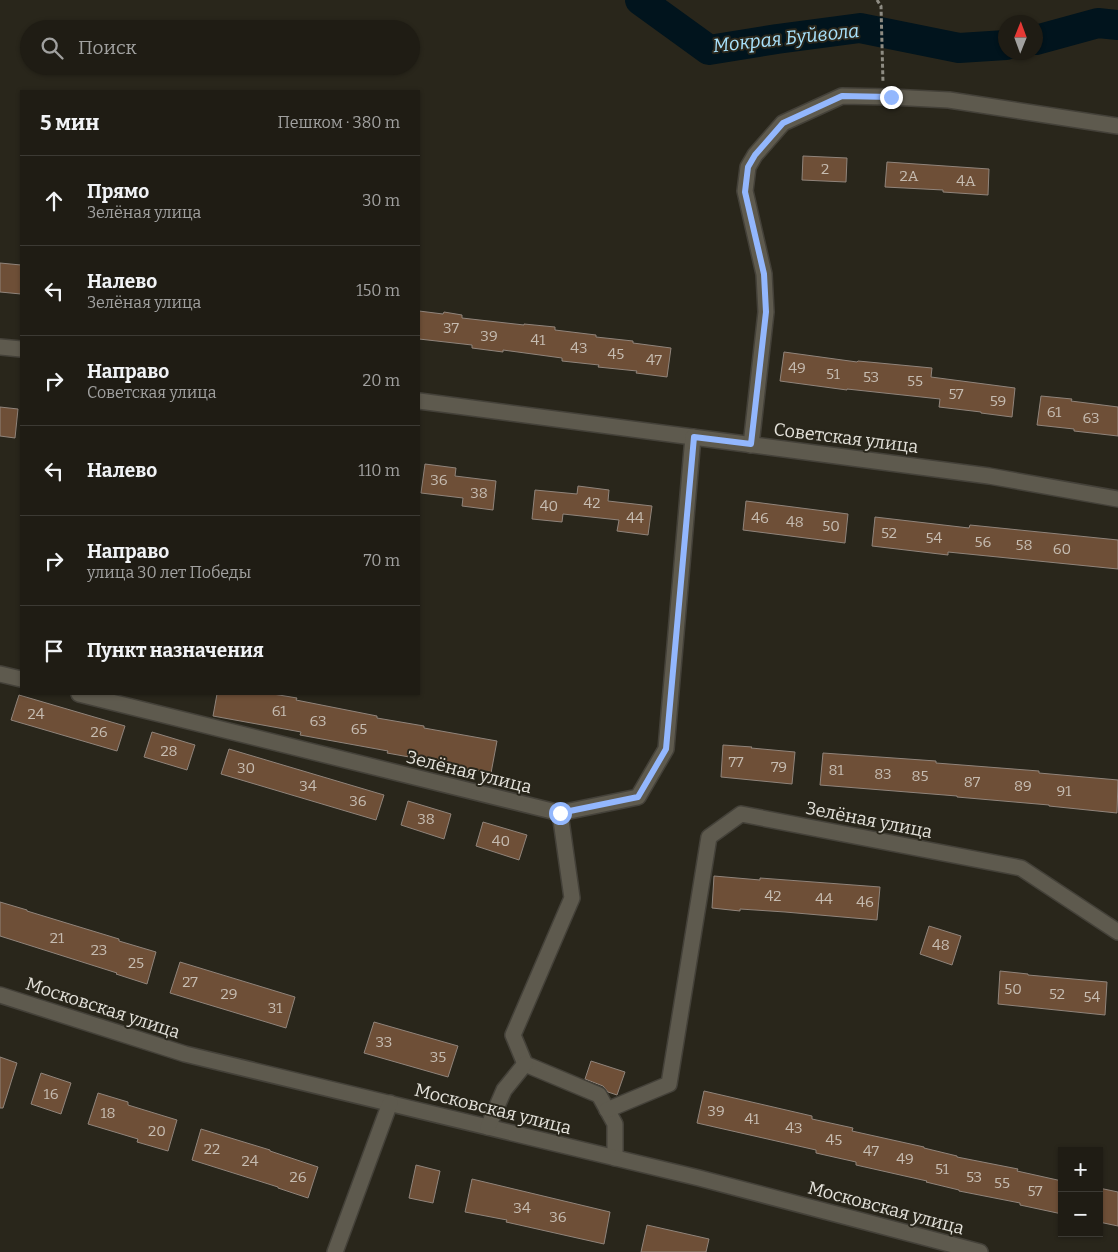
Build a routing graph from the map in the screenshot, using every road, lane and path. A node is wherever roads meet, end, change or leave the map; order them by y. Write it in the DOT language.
graph roads {
  1 [pos="877,0"];
  2 [pos="883,63"];
  3 [pos="1118,126"];
  4 [pos="0,347"];
  5 [pos="20,350"];
  6 [pos="420,401"];
  7 [pos="694,437"];
  8 [pos="751,444"];
  9 [pos="1118,499"];
  10 [pos="0,674"];
  11 [pos="20,679"];
  12 [pos="83,695"];
  13 [pos="560,813"];
  14 [pos="1118,932"];
  15 [pos="0,995"];
  16 [pos="525,1064"];
  17 [pos="390,1103"];
  18 [pos="607,1110"];
  19 [pos="488,1127"];
  20 [pos="615,1158"];
  21 [pos="335,1252"];
  22 [pos="980,1252"];
  1 -- 2 [label="path"];
  3 -- 8 [label="street"];
  4 -- 5 [label="street"];
  6 -- 7 [label="street, Советская улица"];
  7 -- 8 [label="street, Советская улица"];
  7 -- 13 [label="street, Зелёная улица"];
  8 -- 9 [label="street, Советская улица"];
  10 -- 11 [label="street"];
  12 -- 13 [label="street, Зелёная улица"];
  13 -- 16 [label="street"];
  14 -- 18 [label="street, Зелёная улица"];
  15 -- 17 [label="street, Московская улица"];
  16 -- 18 [label="street"];
  16 -- 19 [label="street"];
  17 -- 19 [label="street, Московская улица"];
  17 -- 21 [label="street"];
  18 -- 20 [label="street"];
  19 -- 20 [label="street, Московская улица"];
  20 -- 22 [label="street, Московская улица"];
}
